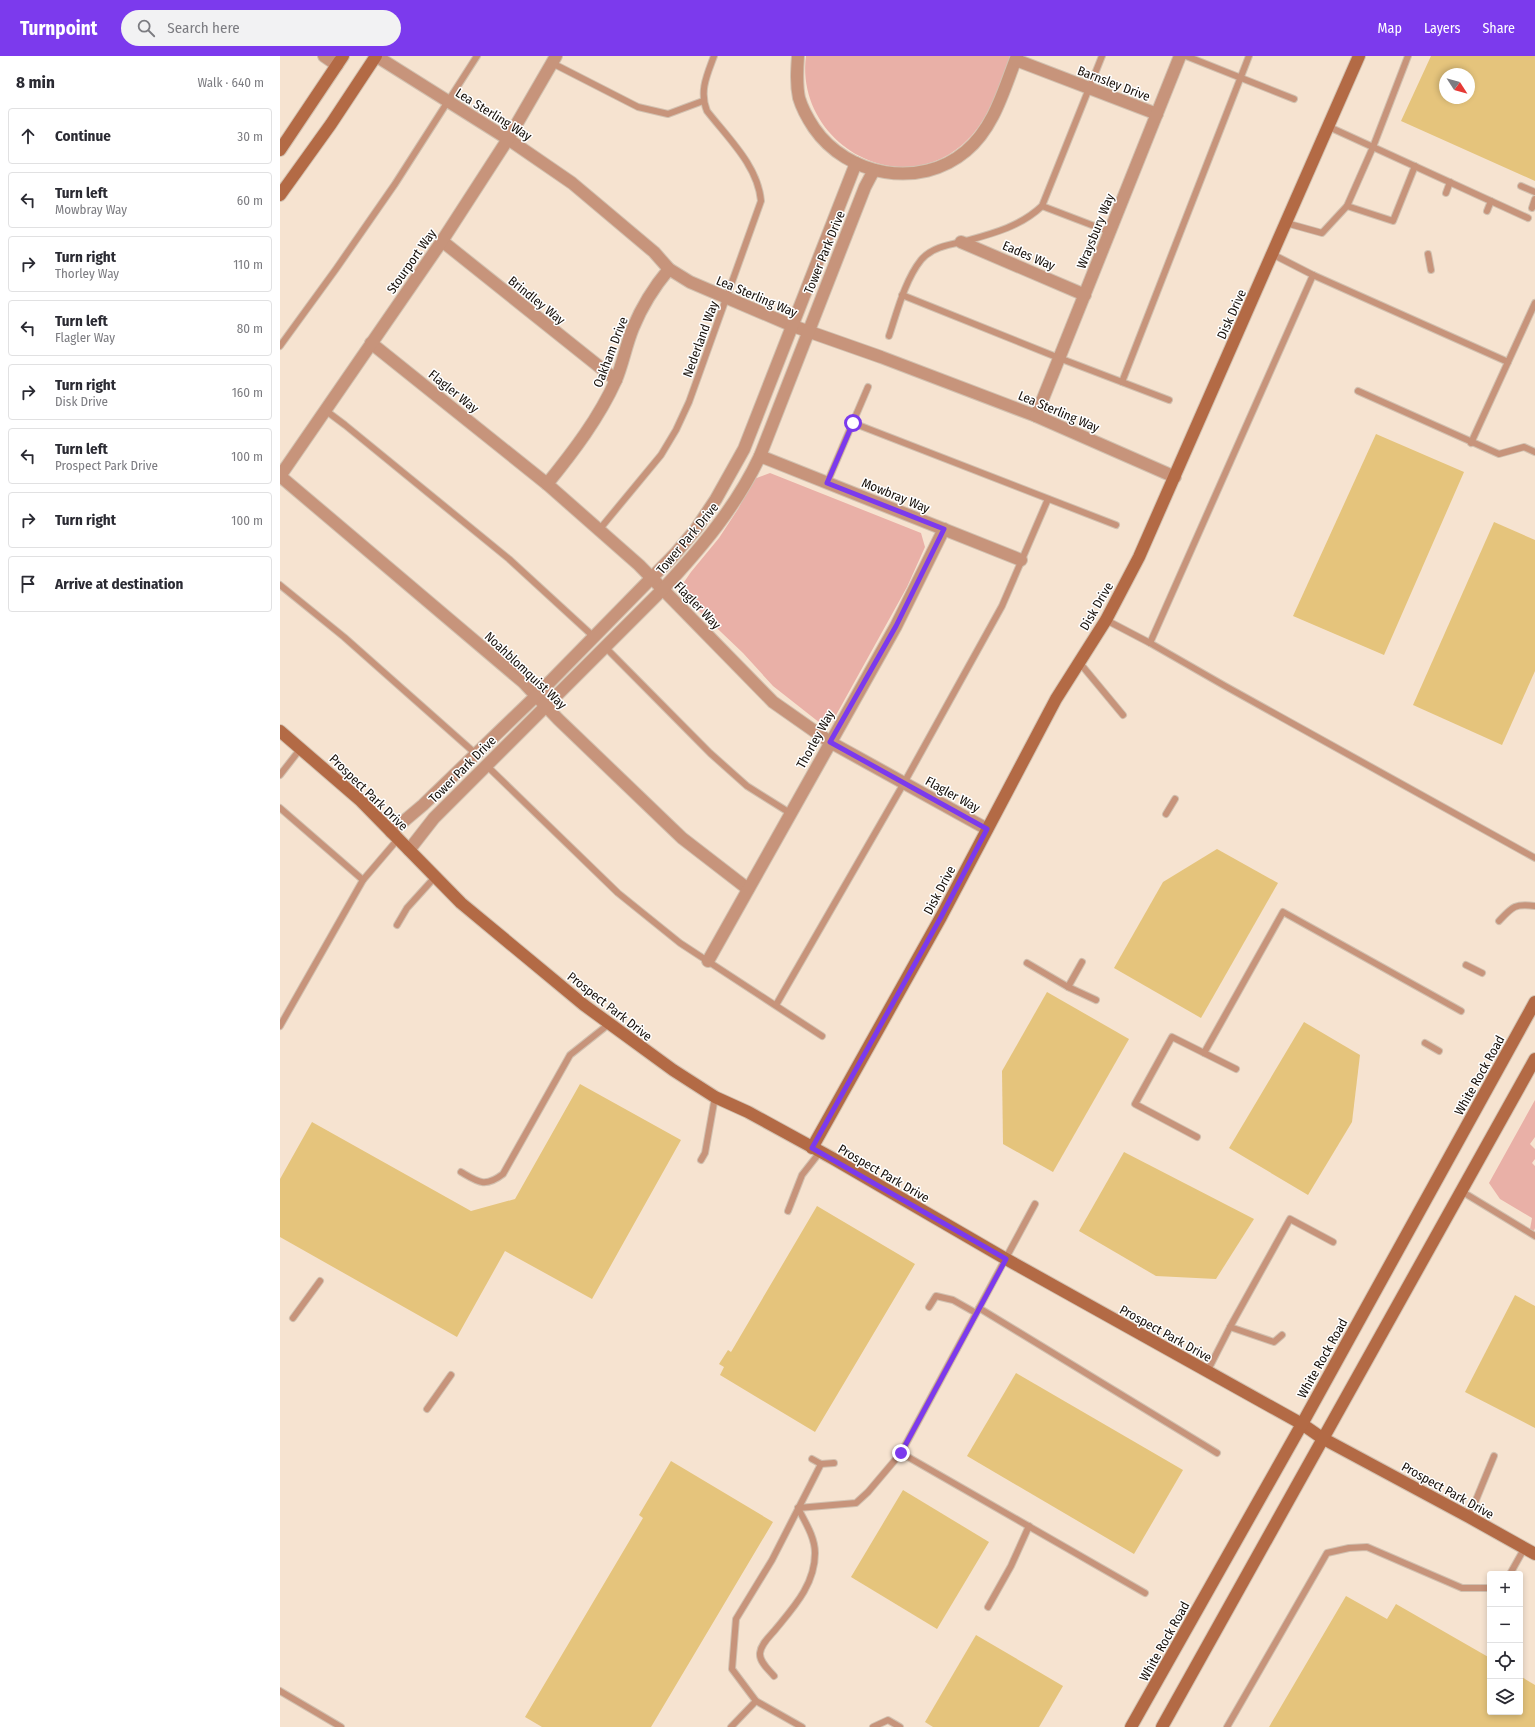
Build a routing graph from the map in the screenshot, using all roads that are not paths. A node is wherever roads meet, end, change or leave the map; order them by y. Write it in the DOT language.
graph roads {
  1 [pos="324,56"];
  2 [pos="376,56"];
  3 [pos="476,56"];
  4 [pos="714,56"];
  5 [pos="798,56"];
  6 [pos="1102,56"];
  7 [pos="1180,56"];
  8 [pos="1186,56"];
  9 [pos="1249,56"];
  10 [pos="1358,56"];
  11 [pos="1408,56"];
  12 [pos="1016,58"];
  13 [pos="554,60"];
  14 [pos="340,61"];
  15 [pos="1240,78"];
  16 [pos="1089,88"];
  17 [pos="1294,99"];
  18 [pos="448,101"];
  19 [pos="703,101"];
  20 [pos="1157,114"];
  21 [pos="1327,126"];
  22 [pos="508,139"];
  23 [pos="1373,147"];
  24 [pos="280,150"];
  25 [pos="856,163"];
  26 [pos="1415,166"];
  27 [pos="874,170"];
  28 [pos="1450,182"];
  29 [pos="1520,186"];
  30 [pos="1535,192"];
  31 [pos="1446,193"];
  32 [pos="280,196"];
  33 [pos="1535,199"];
  34 [pos="1491,201"];
  35 [pos="1042,206"];
  36 [pos="1347,206"];
  37 [pos="1532,208"];
  38 [pos="1487,211"];
  39 [pos="1528,218"];
  40 [pos="1286,223"];
  41 [pos="1110,232"];
  42 [pos="442,241"];
  43 [pos="961,242"];
  44 [pos="1272,254"];
  45 [pos="1428,254"];
  46 [pos="669,269"];
  47 [pos="1430,270"];
  48 [pos="1313,275"];
  49 [pos="1085,295"];
  50 [pos="902,296"];
  51 [pos="726,298"];
  52 [pos="1535,303"];
  53 [pos="793,326"];
  54 [pos="807,331"];
  55 [pos="888,336"];
  56 [pos="371,343"];
  57 [pos="280,346"];
  58 [pos="1059,358"];
  59 [pos="1508,362"];
  60 [pos="616,380"];
  61 [pos="1122,382"];
  62 [pos="868,387"];
  63 [pos="1358,391"];
  64 [pos="1169,400"];
  65 [pos="325,410"];
  66 [pos="1036,416"];
  67 [pos="853,423"];
  68 [pos="1471,443"];
  69 [pos="1535,452"];
  70 [pos="760,456"];
  71 [pos="280,476"];
  72 [pos="1175,477"];
  73 [pos="827,483"];
  74 [pos="548,484"];
  75 [pos="1048,499"];
  76 [pos="1116,525"];
  77 [pos="944,529"];
  78 [pos="599,530"];
  79 [pos="1021,560"];
  80 [pos="652,578"];
  81 [pos="280,585"];
  82 [pos="663,589"];
  83 [pos="1106,620"];
  84 [pos="594,637"];
  85 [pos="1150,642"];
  86 [pos="605,647"];
  87 [pos="1079,662"];
  88 [pos="536,696"];
  89 [pos="546,705"];
  90 [pos="1123,715"];
  91 [pos="281,733"];
  92 [pos="830,742"];
  93 [pos="301,748"];
  94 [pos="476,754"];
  95 [pos="486,765"];
  96 [pos="280,775"];
  97 [pos="904,783"];
  98 [pos="1175,799"];
  99 [pos="280,808"];
  100 [pos="790,813"];
  101 [pos="1166,814"];
  102 [pos="987,829"];
  103 [pos="395,836"];
  104 [pos="409,850"];
  105 [pos="1535,858"];
  106 [pos="435,877"];
  107 [pos="363,880"];
  108 [pos="748,889"];
  109 [pos="1535,906"];
  110 [pos="1499,922"];
  111 [pos="398,925"];
  112 [pos="708,961"];
  113 [pos="1082,962"];
  114 [pos="1027,963"];
  115 [pos="1466,965"];
  116 [pos="1482,973"];
  117 [pos="1068,987"];
  118 [pos="1096,1000"];
  119 [pos="1535,1002"];
  120 [pos="776,1006"];
  121 [pos="1461,1011"];
  122 [pos="609,1024"];
  123 [pos="280,1026"];
  124 [pos="822,1036"];
  125 [pos="1425,1043"];
  126 [pos="1439,1051"];
  127 [pos="1204,1053"];
  128 [pos="1535,1059"];
  129 [pos="1236,1069"];
  130 [pos="715,1097"];
  131 [pos="1197,1137"];
  132 [pos="816,1150"];
  133 [pos="701,1160"];
  134 [pos="461,1172"];
  135 [pos="1461,1191"];
  136 [pos="1035,1204"];
  137 [pos="788,1211"];
  138 [pos="1535,1236"];
  139 [pos="1333,1242"];
  140 [pos="1006,1259"];
  141 [pos="320,1281"];
  142 [pos="929,1307"];
  143 [pos="978,1311"];
  144 [pos="293,1318"];
  145 [pos="1230,1327"];
  146 [pos="1282,1335"];
  147 [pos="1207,1372"];
  148 [pos="451,1375"];
  149 [pos="427,1409"];
  150 [pos="1302,1424"];
  151 [pos="1322,1438"];
  152 [pos="901,1453"];
  153 [pos="1216,1453"];
  154 [pos="1494,1456"];
  155 [pos="812,1459"];
  156 [pos="834,1463"];
  157 [pos="821,1464"];
  158 [pos="798,1508"];
  159 [pos="1469,1516"];
  160 [pos="1029,1526"];
  161 [pos="1530,1552"];
  162 [pos="1513,1571"];
  163 [pos="1487,1588"];
  164 [pos="1145,1593"];
  165 [pos="988,1607"];
  166 [pos="774,1676"];
  167 [pos="280,1691"];
  168 [pos="756,1701"];
  169 [pos="341,1727"];
  170 [pos="731,1727"];
  171 [pos="802,1727"];
  172 [pos="873,1727"];
  173 [pos="900,1727"];
  174 [pos="1131,1727"];
  175 [pos="1162,1727"];
  176 [pos="1228,1727"];
  1 -- 14 [label="street"];
  2 -- 18 [label="street, Lea Sterling Way"];
  2 -- 32 [label="street"];
  3 -- 18 [label="lane"];
  4 -- 19 [label="lane"];
  5 -- 25 [label="street"];
  6 -- 16 [label="lane"];
  7 -- 20 [label="street, Wraysbury Way"];
  8 -- 15 [label="lane"];
  9 -- 15 [label="lane"];
  10 -- 21 [label="street, Disk Drive"];
  11 -- 23 [label="lane"];
  12 -- 16 [label="street, Barnsley Drive"];
  12 -- 27 [label="street"];
  13 -- 19 [label="lane"];
  13 -- 22 [label="street, Stourport Way"];
  14 -- 24 [label="street"];
  15 -- 17 [label="lane"];
  15 -- 61 [label="lane"];
  16 -- 20 [label="street, Barnsley Drive"];
  16 -- 35 [label="lane"];
  18 -- 22 [label="street, Lea Sterling Way"];
  18 -- 57 [label="lane"];
  19 -- 51 [label="lane, Nederland Way"];
  20 -- 41 [label="street, Wraysbury Way"];
  21 -- 23 [label="lane"];
  21 -- 40 [label="street, Disk Drive"];
  22 -- 42 [label="street, Stourport Way"];
  22 -- 46 [label="street, Lea Sterling Way"];
  23 -- 26 [label="lane"];
  23 -- 36 [label="lane"];
  25 -- 27 [label="street"];
  25 -- 53 [label="street, Tower Park Drive"];
  26 -- 28 [label="lane"];
  26 -- 36 [label="lane"];
  27 -- 54 [label="street, Tower Park Drive"];
  28 -- 31 [label="lane"];
  28 -- 34 [label="lane"];
  29 -- 30 [label="lane"];
  33 -- 37 [label="lane"];
  34 -- 38 [label="lane"];
  34 -- 39 [label="lane"];
  35 -- 41 [label="lane"];
  35 -- 43 [label="lane"];
  36 -- 40 [label="lane"];
  40 -- 44 [label="street, Disk Drive"];
  41 -- 49 [label="street, Wraysbury Way"];
  42 -- 56 [label="street, Stourport Way"];
  42 -- 60 [label="street, Brindley Way"];
  43 -- 49 [label="street, Eades Way"];
  43 -- 50 [label="lane"];
  44 -- 48 [label="lane"];
  44 -- 72 [label="street, Disk Drive"];
  45 -- 47 [label="lane"];
  46 -- 51 [label="street, Lea Sterling Way"];
  46 -- 60 [label="street, Oakham Drive"];
  48 -- 59 [label="lane"];
  48 -- 85 [label="lane"];
  49 -- 58 [label="street, Wraysbury Way"];
  50 -- 55 [label="lane"];
  50 -- 58 [label="lane"];
  51 -- 53 [label="street, Lea Sterling Way"];
  51 -- 78 [label="lane, Nederland Way"];
  52 -- 59 [label="lane"];
  53 -- 54 [label="street, Lea Sterling Way"];
  53 -- 80 [label="street, Tower Park Drive"];
  54 -- 66 [label="street, Lea Sterling Way"];
  54 -- 70 [label="street, Tower Park Drive"];
  56 -- 65 [label="street, Stourport Way"];
  56 -- 74 [label="street, Flagler Way"];
  58 -- 61 [label="lane"];
  58 -- 66 [label="street, Wraysbury Way"];
  59 -- 68 [label="lane"];
  60 -- 74 [label="street, Oakham Drive"];
  61 -- 64 [label="lane"];
  62 -- 67 [label="lane"];
  63 -- 68 [label="lane"];
  65 -- 71 [label="street, Stourport Way"];
  65 -- 84 [label="lane"];
  66 -- 72 [label="street, Lea Sterling Way"];
  67 -- 73 [label="lane"];
  67 -- 75 [label="lane"];
  68 -- 69 [label="lane"];
  70 -- 73 [label="street, Mowbray Way"];
  70 -- 82 [label="street, Tower Park Drive"];
  71 -- 88 [label="street, Noahblomquist Way"];
  72 -- 83 [label="street, Disk Drive"];
  73 -- 77 [label="street, Mowbray Way"];
  74 -- 78 [label="street, Flagler Way"];
  75 -- 76 [label="lane"];
  75 -- 79 [label="lane"];
  77 -- 79 [label="street, Mowbray Way"];
  77 -- 92 [label="street, Thorley Way"];
  78 -- 80 [label="street, Flagler Way"];
  79 -- 97 [label="lane"];
  80 -- 82 [label="street, Flagler Way"];
  80 -- 84 [label="street, Tower Park Drive"];
  81 -- 94 [label="lane"];
  82 -- 86 [label="street, Tower Park Drive"];
  82 -- 92 [label="street, Flagler Way"];
  83 -- 85 [label="lane"];
  83 -- 87 [label="street, Disk Drive"];
  84 -- 88 [label="street, Tower Park Drive"];
  85 -- 105 [label="lane"];
  86 -- 89 [label="street, Tower Park Drive"];
  86 -- 100 [label="lane"];
  87 -- 90 [label="lane"];
  87 -- 102 [label="street, Disk Drive"];
  88 -- 89 [label="street, Noahblomquist Way"];
  88 -- 94 [label="street, Tower Park Drive"];
  89 -- 95 [label="street, Tower Park Drive"];
  89 -- 108 [label="street, Noahblomquist Way"];
  91 -- 93 [label="street, Prospect Park Drive"];
  92 -- 97 [label="street, Flagler Way"];
  92 -- 100 [label="street, Thorley Way"];
  93 -- 96 [label="lane"];
  93 -- 103 [label="street, Prospect Park Drive"];
  94 -- 103 [label="street, Tower Park Drive"];
  95 -- 104 [label="street, Tower Park Drive"];
  95 -- 112 [label="lane"];
  97 -- 102 [label="street, Flagler Way"];
  97 -- 120 [label="lane"];
  98 -- 101 [label="lane"];
  99 -- 107 [label="lane"];
  100 -- 108 [label="street, Thorley Way"];
  102 -- 132 [label="street, Disk Drive"];
  103 -- 104 [label="street, Prospect Park Drive"];
  103 -- 107 [label="lane"];
  104 -- 106 [label="street, Prospect Park Drive"];
  106 -- 111 [label="lane"];
  106 -- 122 [label="street, Prospect Park Drive"];
  107 -- 123 [label="lane"];
  108 -- 112 [label="street, Thorley Way"];
  109 -- 110 [label="lane"];
  112 -- 120 [label="lane"];
  113 -- 117 [label="lane"];
  114 -- 117 [label="lane"];
  115 -- 116 [label="lane"];
  117 -- 118 [label="lane"];
  119 -- 150 [label="street, White Rock Road"];
  120 -- 124 [label="lane"];
  121 -- 127 [label="lane"];
  122 -- 130 [label="street, Prospect Park Drive"];
  122 -- 134 [label="lane"];
  125 -- 126 [label="lane"];
  127 -- 129 [label="lane"];
  127 -- 131 [label="lane"];
  128 -- 135 [label="street"];
  130 -- 132 [label="street, Prospect Park Drive"];
  130 -- 133 [label="lane"];
  132 -- 137 [label="lane"];
  132 -- 140 [label="street, Prospect Park Drive"];
  135 -- 138 [label="lane"];
  135 -- 151 [label="street"];
  136 -- 140 [label="lane"];
  139 -- 145 [label="lane"];
  140 -- 143 [label="lane"];
  140 -- 147 [label="street, Prospect Park Drive"];
  141 -- 144 [label="lane"];
  142 -- 143 [label="lane"];
  143 -- 152 [label="lane"];
  143 -- 153 [label="lane"];
  145 -- 146 [label="lane"];
  145 -- 147 [label="lane"];
  147 -- 150 [label="street, Prospect Park Drive"];
  148 -- 149 [label="lane"];
  150 -- 151 [label="street, Prospect Park Drive"];
  150 -- 174 [label="street, White Rock Road"];
  151 -- 159 [label="street, Prospect Park Drive"];
  151 -- 175 [label="street"];
  152 -- 158 [label="lane"];
  152 -- 160 [label="lane"];
  154 -- 159 [label="lane"];
  155 -- 157 [label="lane"];
  156 -- 157 [label="lane"];
  157 -- 158 [label="lane"];
  158 -- 166 [label="lane"];
  158 -- 168 [label="lane"];
  159 -- 161 [label="street, Prospect Park Drive"];
  160 -- 164 [label="lane"];
  160 -- 165 [label="lane"];
  161 -- 162 [label="lane"];
  163 -- 176 [label="lane"];
  167 -- 169 [label="lane"];
  168 -- 170 [label="lane"];
  168 -- 171 [label="lane"];
  172 -- 173 [label="lane"];
}
